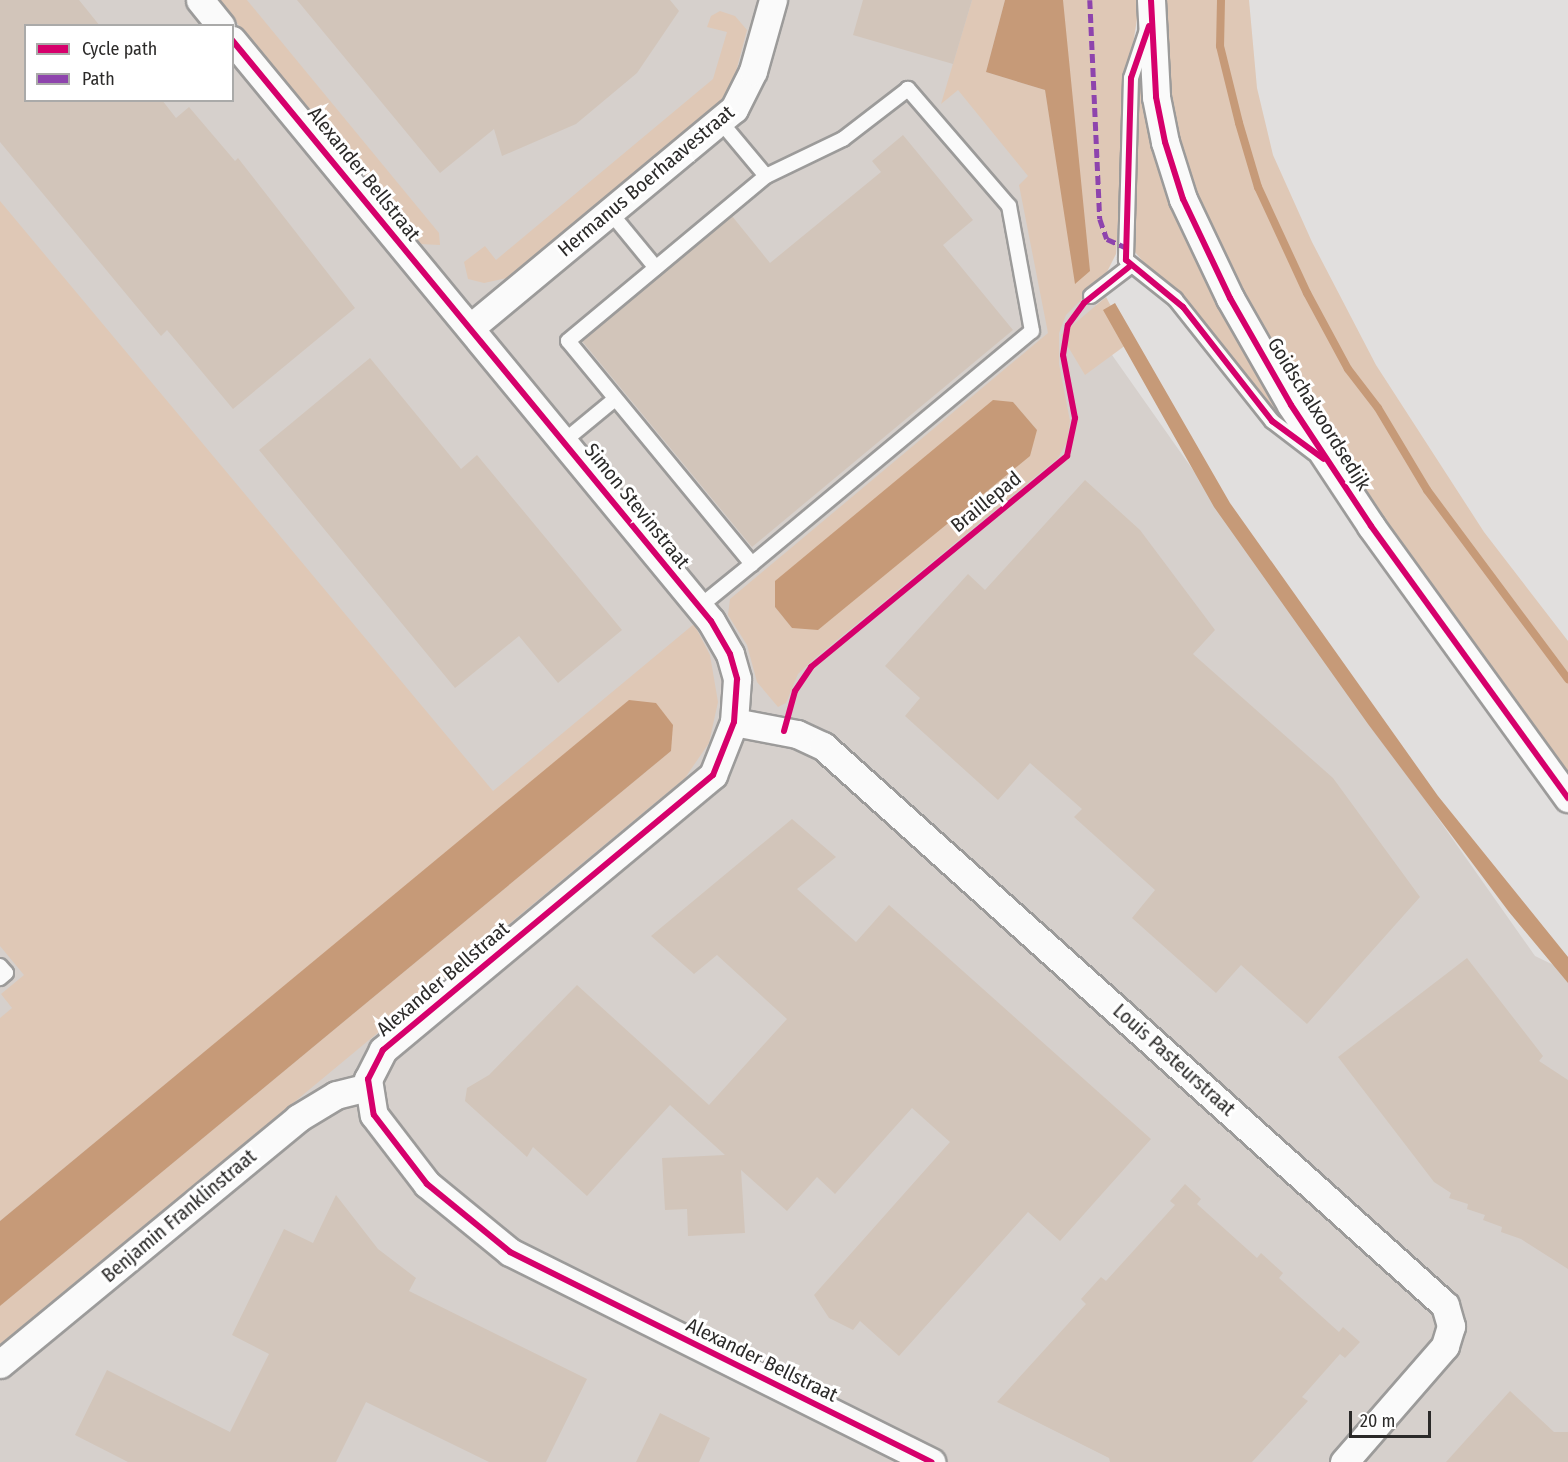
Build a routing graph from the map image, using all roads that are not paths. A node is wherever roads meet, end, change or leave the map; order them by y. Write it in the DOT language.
graph roads {
  1 [pos="200,0"];
  2 [pos="773,0"];
  3 [pos="1151,11"];
  4 [pos="219,24"];
  5 [pos="234,42"];
  6 [pos="720,121"];
  7 [pos="766,176"];
  8 [pos="610,212"];
  9 [pos="1130,267"];
  10 [pos="656,268"];
  11 [pos="1091,296"];
  12 [pos="470,328"];
  13 [pos="615,399"];
  14 [pos="563,442"];
  15 [pos="1329,463"];
  16 [pos="752,564"];
  17 [pos="699,607"];
  18 [pos="734,722"];
  19 [pos="1568,798"];
  20 [pos="0,966"];
  21 [pos="0,978"];
  22 [pos="367,1087"];
  23 [pos="0,1364"];
  24 [pos="932,1462"];
  25 [pos="1344,1462"];
  1 -- 4 [label="street"];
  2 -- 6 [label="street, Hermanus Boerhaavestraat"];
  3 -- 9 [label="lane"];
  3 -- 15 [label="street, Goidschalxoordsedijk"];
  5 -- 12 [label="street, Alexander Bellstraat"];
  6 -- 7 [label="lane"];
  6 -- 8 [label="street, Hermanus Boerhaavestraat"];
  7 -- 10 [label="lane"];
  7 -- 16 [label="lane"];
  8 -- 10 [label="lane"];
  8 -- 12 [label="street, Hermanus Boerhaavestraat"];
  9 -- 11 [label="lane"];
  9 -- 15 [label="lane"];
  10 -- 13 [label="lane"];
  12 -- 14 [label="street, Simon Stevinstraat"];
  13 -- 14 [label="lane"];
  13 -- 16 [label="lane"];
  14 -- 17 [label="street, Simon Stevinstraat"];
  15 -- 19 [label="street, Goidschalxoordsedijk"];
  16 -- 17 [label="lane"];
  17 -- 18 [label="street, Simon Stevinstraat"];
  18 -- 22 [label="street, Alexander Bellstraat"];
  18 -- 25 [label="street, Louis Pasteurstraat"];
  20 -- 21 [label="lane"];
  22 -- 23 [label="street, Benjamin Franklinstraat"];
  22 -- 24 [label="street, Alexander Bellstraat"];
}
